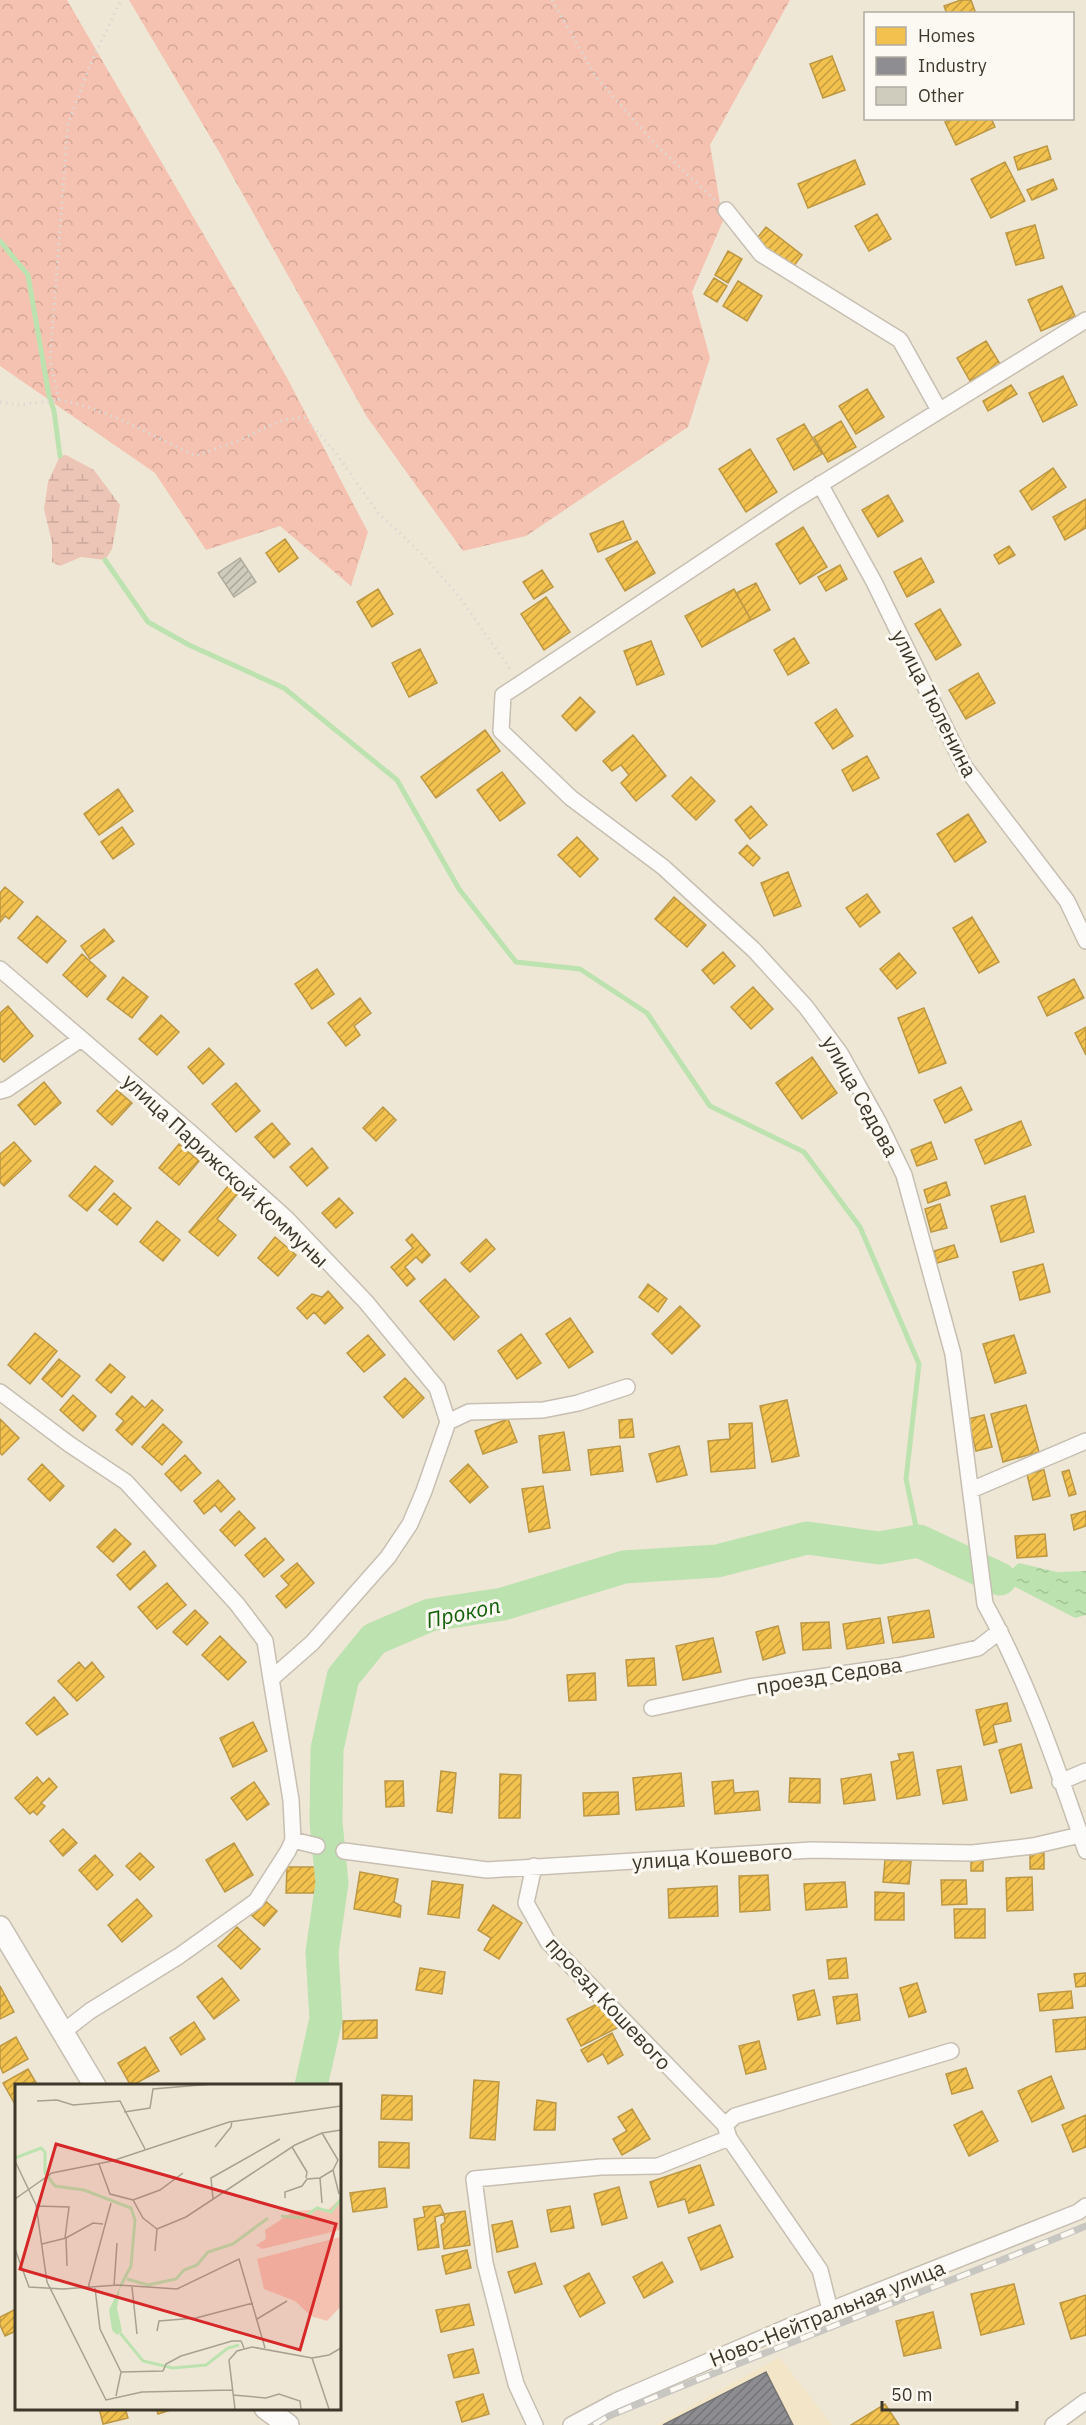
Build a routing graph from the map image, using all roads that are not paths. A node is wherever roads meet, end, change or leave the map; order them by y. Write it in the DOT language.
graph roads {
  1 [pos="726,210"];
  2 [pos="1086,320"];
  3 [pos="939,410"];
  4 [pos="820,484"];
  5 [pos="1086,941"];
  6 [pos="0,969"];
  7 [pos="81,1039"];
  8 [pos="0,1091"];
  9 [pos="627,1387"];
  10 [pos="0,1392"];
  11 [pos="448,1422"];
  12 [pos="1086,1441"];
  13 [pos="971,1490"];
  14 [pos="1000,1631"];
  15 [pos="272,1679"];
  16 [pos="652,1708"];
  17 [pos="1086,1771"];
  18 [pos="1060,1782"];
  19 [pos="1080,1835"];
  20 [pos="293,1840"];
  21 [pos="317,1846"];
  22 [pos="344,1851"];
  23 [pos="1086,1851"];
  24 [pos="534,1866"];
  25 [pos="0,1927"];
  26 [pos="63,2032"];
  27 [pos="951,2051"];
  28 [pos="94,2084"];
  29 [pos="727,2132"];
  30 [pos="1086,2206"];
  31 [pos="830,2310"];
  32 [pos="1086,2401"];
  33 [pos="266,2410"];
  34 [pos="288,2425"];
  35 [pos="535,2425"];
  36 [pos="571,2425"];
  37 [pos="1053,2425"];
  1 -- 3 [label="street"];
  2 -- 3 [label="street"];
  3 -- 4 [label="street"];
  4 -- 5 [label="street, улица Тюленина"];
  4 -- 13 [label="street, улица Седова"];
  6 -- 7 [label="street, улица Парижской Коммуны"];
  7 -- 8 [label="street"];
  7 -- 11 [label="street, улица Парижской Коммуны"];
  9 -- 11 [label="street"];
  10 -- 15 [label="street"];
  11 -- 15 [label="street"];
  12 -- 13 [label="street"];
  13 -- 14 [label="street, улица Седова"];
  14 -- 16 [label="street, проезд Седова"];
  14 -- 18 [label="street"];
  15 -- 20 [label="street"];
  17 -- 18 [label="street"];
  18 -- 19 [label="street"];
  19 -- 23 [label="street"];
  19 -- 24 [label="street, улица Кошевого"];
  20 -- 21 [label="street"];
  20 -- 26 [label="street"];
  22 -- 24 [label="street, улица Кошевого"];
  24 -- 29 [label="street, проезд Кошевого"];
  25 -- 26 [label="main road"];
  26 -- 28 [label="main road"];
  27 -- 29 [label="street"];
  29 -- 31 [label="street, проезд Кошевого"];
  29 -- 35 [label="street"];
  30 -- 31 [label="street, Ново-Нейтральная улица"];
  31 -- 36 [label="street, Ново-Нейтральная улица"];
  32 -- 37 [label="street"];
  33 -- 34 [label="main road"];
}
